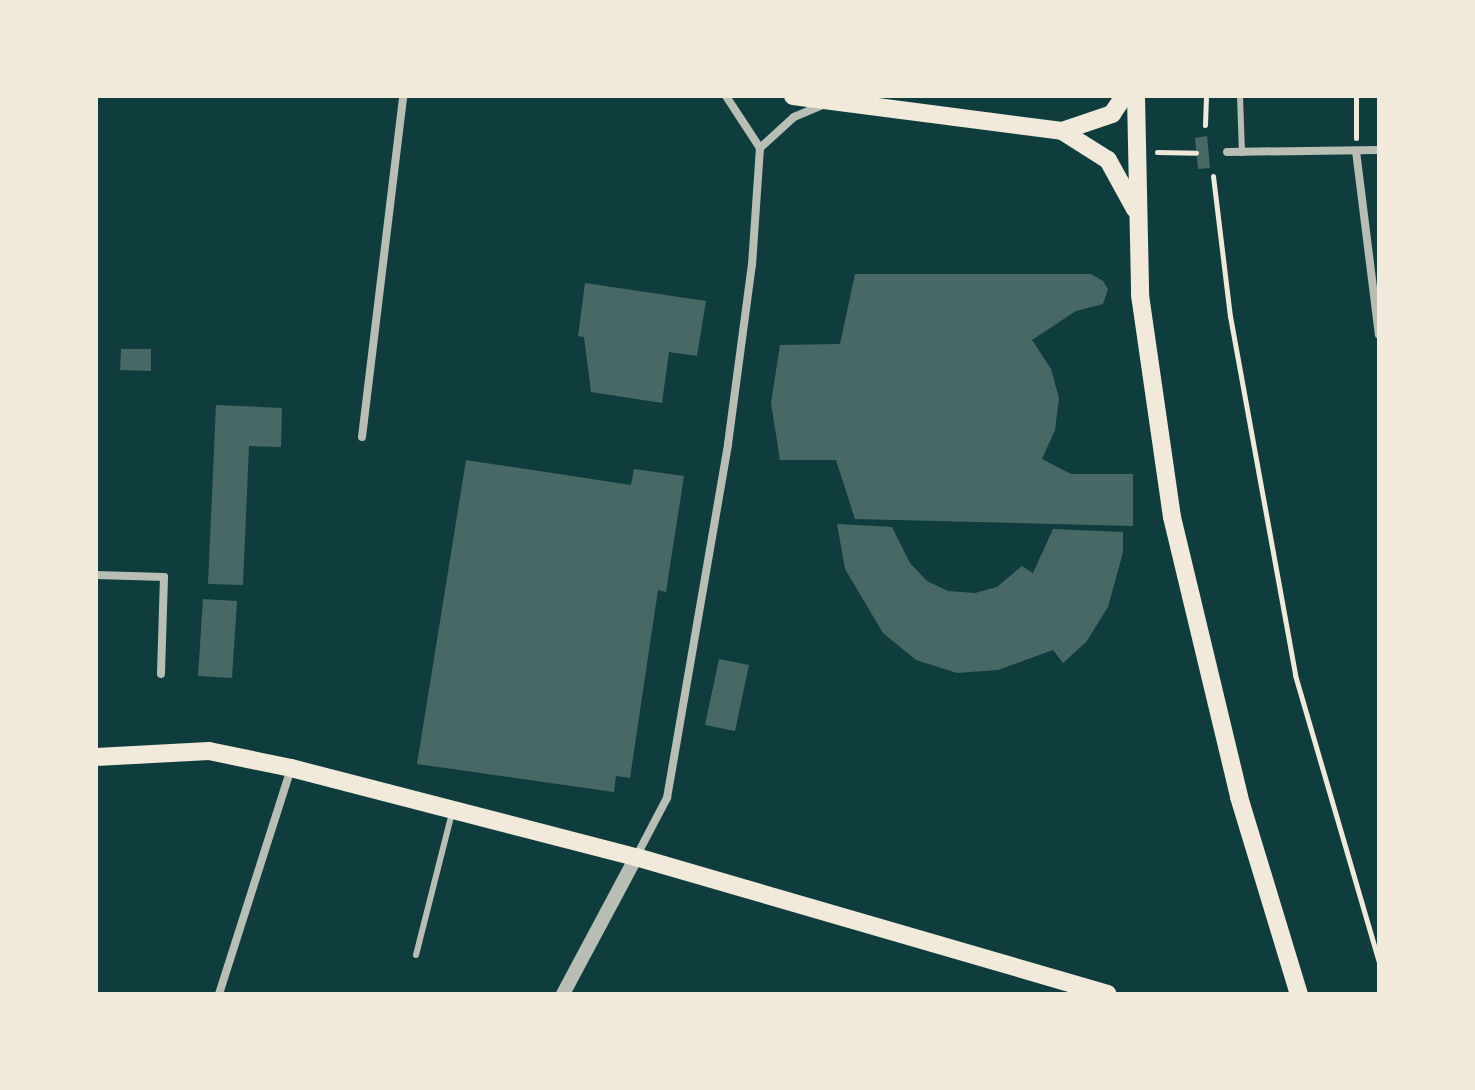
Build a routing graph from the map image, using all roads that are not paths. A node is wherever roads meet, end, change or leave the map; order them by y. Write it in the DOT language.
graph roads {
  1 [pos="403,96"];
  2 [pos="726,96"];
  3 [pos="1124,96"];
  4 [pos="1136,96"];
  5 [pos="1240,96"];
  6 [pos="803,97"];
  7 [pos="830,102"];
  8 [pos="1062,131"];
  9 [pos="760,148"];
  10 [pos="1379,150"];
  11 [pos="1356,151"];
  12 [pos="1227,152"];
  13 [pos="1242,153"];
  14 [pos="1135,209"];
  15 [pos="1379,335"];
  16 [pos="362,437"];
  17 [pos="96,575"];
  18 [pos="161,674"];
  19 [pos="96,757"];
  20 [pos="291,768"];
  21 [pos="453,809"];
  22 [pos="636,857"];
  23 [pos="416,955"];
  24 [pos="219,994"];
  25 [pos="563,994"];
  26 [pos="1107,994"];
  27 [pos="1299,994"];
  1 -- 16 [label="street"];
  2 -- 9 [label="street"];
  3 -- 8 [label="main road"];
  4 -- 14 [label="main road"];
  5 -- 13 [label="lane"];
  6 -- 7 [label="main road"];
  7 -- 8 [label="main road"];
  7 -- 9 [label="street"];
  8 -- 14 [label="main road"];
  9 -- 22 [label="street"];
  10 -- 11 [label="street"];
  11 -- 13 [label="street"];
  11 -- 15 [label="street"];
  12 -- 13 [label="street"];
  14 -- 27 [label="main road"];
  17 -- 18 [label="street"];
  19 -- 20 [label="main road"];
  20 -- 21 [label="main road"];
  20 -- 24 [label="street"];
  21 -- 22 [label="main road"];
  21 -- 23 [label="lane"];
  22 -- 25 [label="street"];
  22 -- 26 [label="main road"];
}
